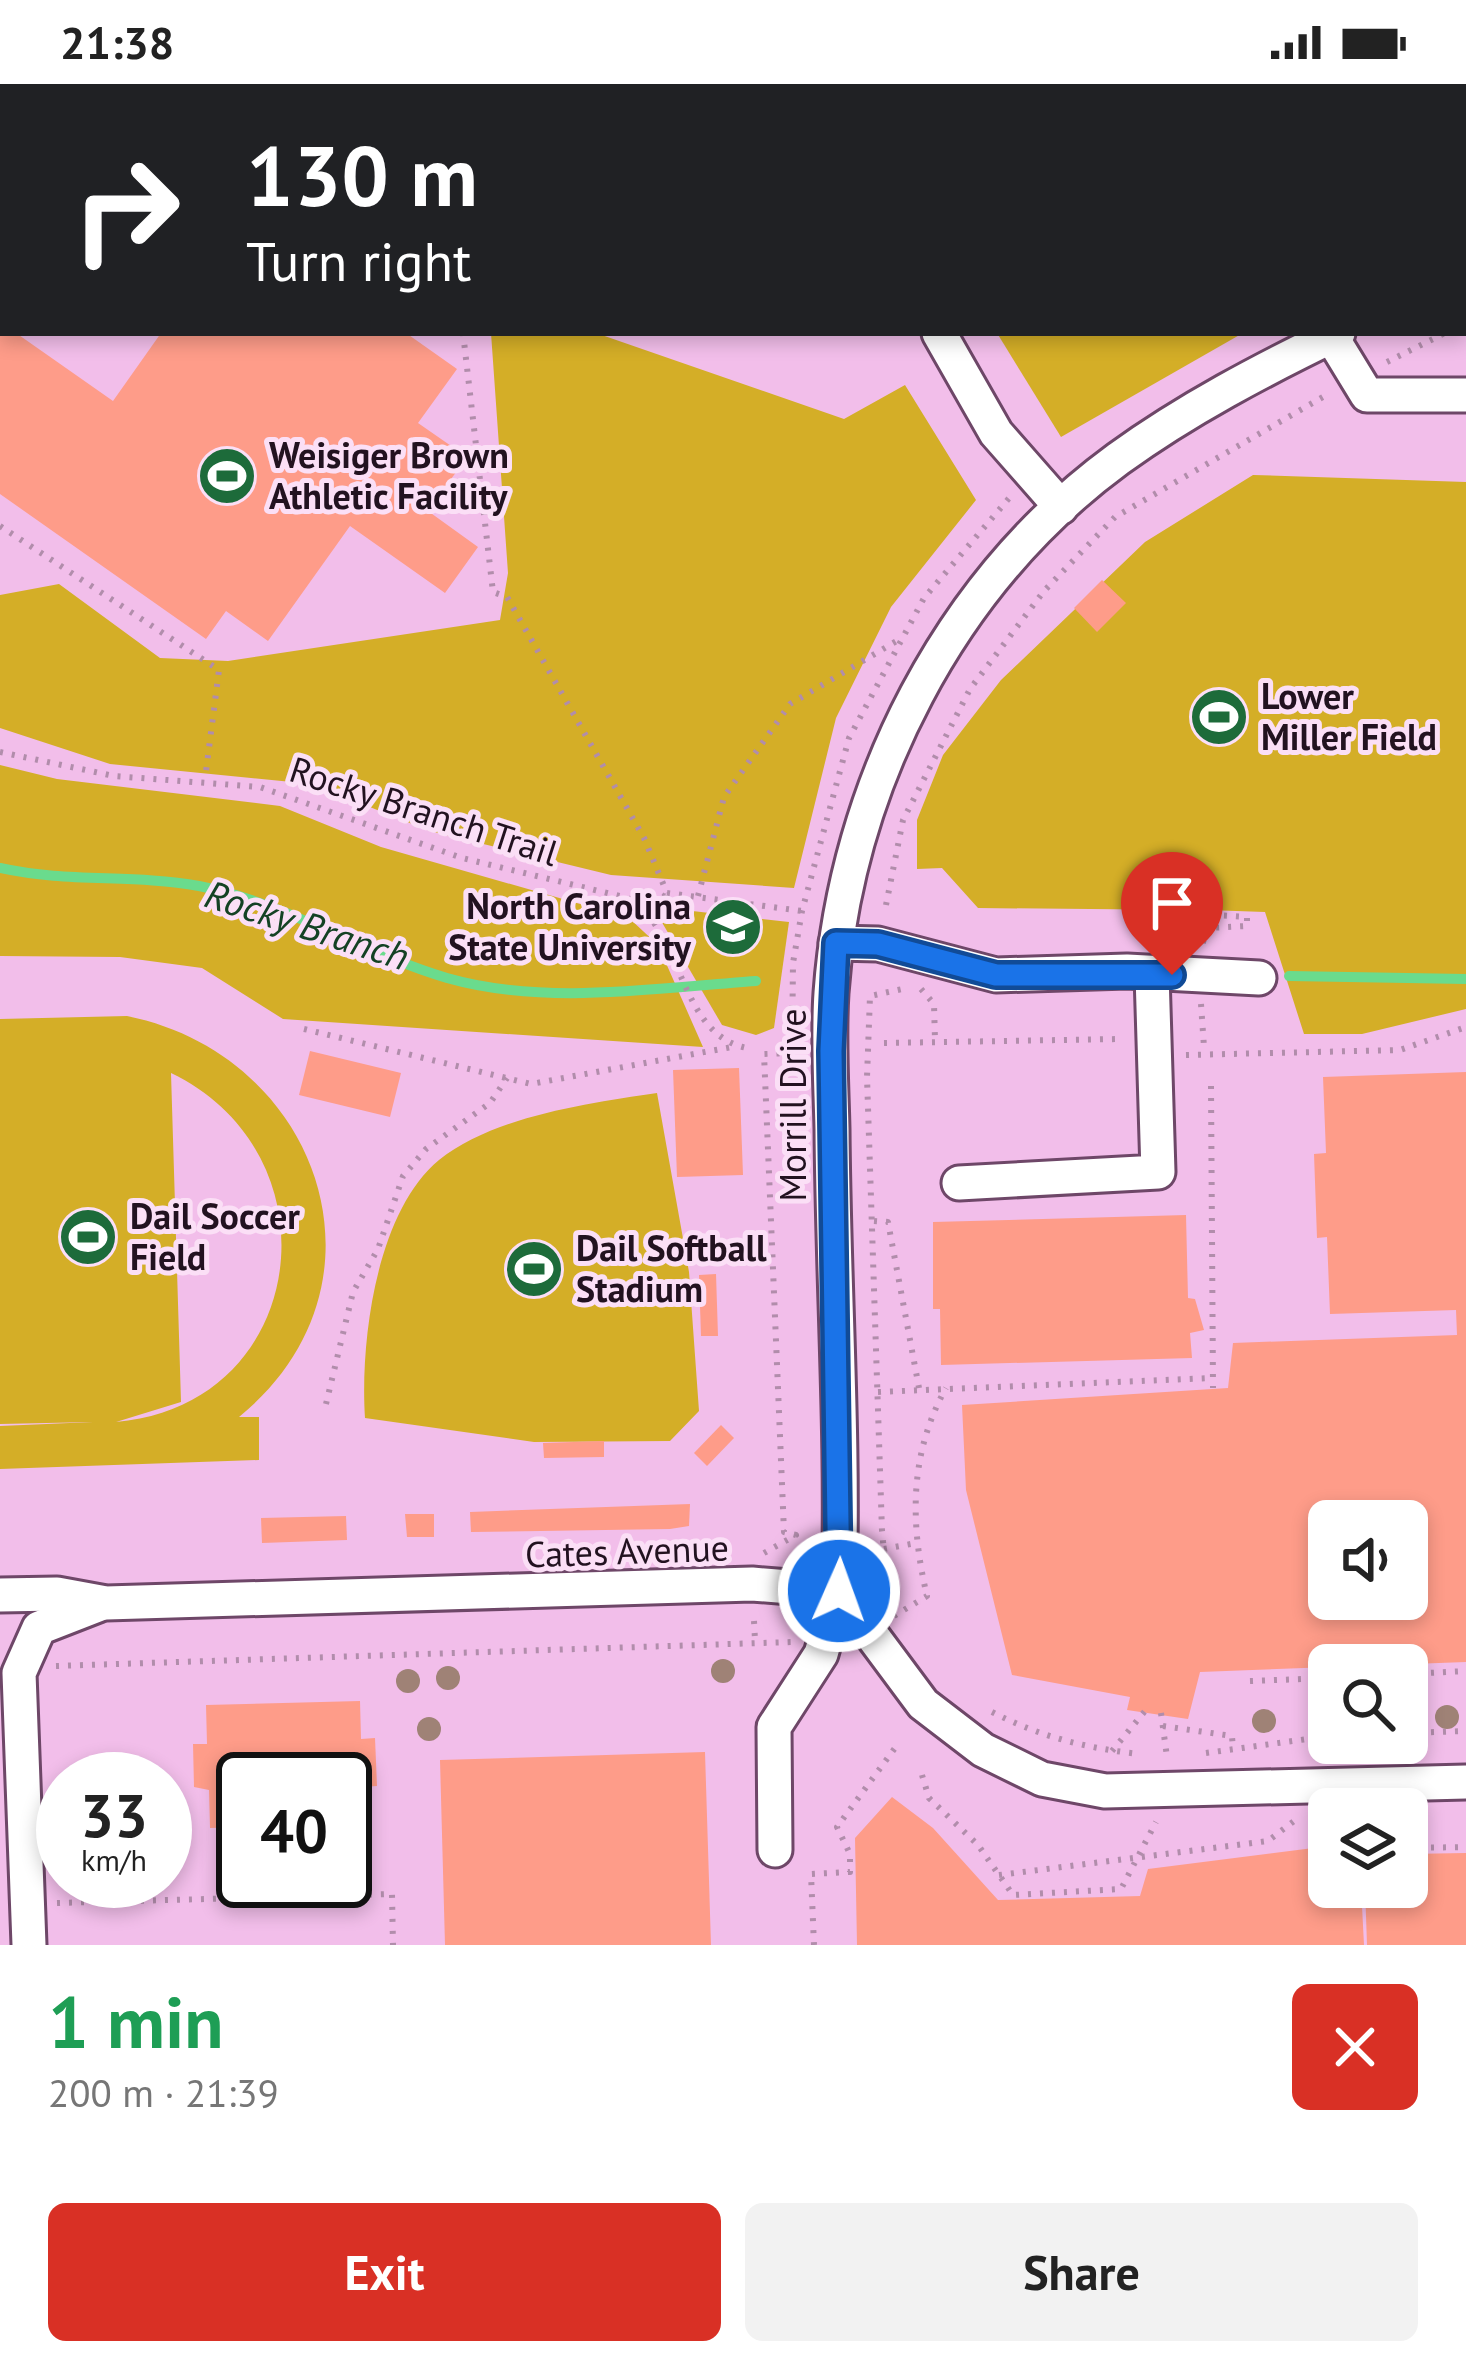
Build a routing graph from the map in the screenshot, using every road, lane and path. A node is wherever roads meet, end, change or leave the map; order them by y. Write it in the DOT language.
graph roads {
  1 [pos="463,336"];
  2 [pos="941,336"];
  3 [pos="1333,336"];
  4 [pos="1335,336"];
  5 [pos="1439,336"];
  6 [pos="1354,380"];
  7 [pos="1466,395"];
  8 [pos="1061,507"];
  9 [pos="0,526"];
  10 [pos="903,637"];
  11 [pos="0,752"];
  12 [pos="205,779"];
  13 [pos="667,893"];
  14 [pos="698,896"];
  15 [pos="1199,902"];
  16 [pos="886,904"];
  17 [pos="802,911"];
  18 [pos="1198,914"];
  19 [pos="648,915"];
  20 [pos="1191,928"];
  21 [pos="836,943"];
  22 [pos="1198,956"];
  23 [pos="1152,974"];
  24 [pos="1259,978"];
  25 [pos="1201,1000"];
  26 [pos="1466,1028"];
  27 [pos="304,1029"];
  28 [pos="935,1040"];
  29 [pos="884,1043"];
  30 [pos="1152,1044"];
  31 [pos="732,1046"];
  32 [pos="1204,1046"];
  33 [pos="753,1049"];
  34 [pos="507,1078"];
  35 [pos="1211,1086"];
  36 [pos="959,1183"];
  37 [pos="874,1221"];
  38 [pos="1213,1378"];
  39 [pos="946,1388"];
  40 [pos="1213,1388"];
  41 [pos="920,1389"];
  42 [pos="878,1392"];
  43 [pos="326,1404"];
  44 [pos="796,1535"];
  45 [pos="916,1543"];
  46 [pos="884,1549"];
  47 [pos="751,1560"];
  48 [pos="839,1591"];
  49 [pos="0,1594"];
  50 [pos="106,1603"];
  51 [pos="891,1617"];
  52 [pos="754,1621"];
  53 [pos="906,1622"];
  54 [pos="0,1634"];
  55 [pos="755,1640"];
  56 [pos="802,1642"];
  57 [pos="31,1670"];
  58 [pos="1466,1671"];
  59 [pos="1428,1673"];
  60 [pos="1308,1679"];
  61 [pos="1250,1681"];
  62 [pos="982,1707"];
  63 [pos="1145,1712"];
  64 [pos="1161,1713"];
  65 [pos="1162,1726"];
  66 [pos="1466,1730"];
  67 [pos="1428,1732"];
  68 [pos="1308,1739"];
  69 [pos="895,1748"];
  70 [pos="1233,1750"];
  71 [pos="1112,1751"];
  72 [pos="1167,1757"];
  73 [pos="922,1775"];
  74 [pos="1466,1782"];
  75 [pos="1298,1817"];
  76 [pos="1147,1832"];
  77 [pos="1466,1847"];
  78 [pos="1428,1848"];
  79 [pos="775,1850"];
  80 [pos="1136,1858"];
  81 [pos="999,1875"];
  82 [pos="26,1890"];
  83 [pos="29,1945"];
  84 [pos="393,1945"];
  85 [pos="814,1945"];
  1 -- 13 [label="path"];
  2 -- 8 [label="street"];
  3 -- 8 [label="street, Morrill Drive"];
  4 -- 6 [label="street"];
  5 -- 6 [label="path"];
  6 -- 7 [label="street"];
  6 -- 16 [label="path"];
  8 -- 21 [label="street, Morrill Drive"];
  9 -- 12 [label="path"];
  10 -- 14 [label="path"];
  11 -- 12 [label="path, Rocky Branch Trail"];
  12 -- 19 [label="path, Rocky Branch Trail"];
  13 -- 14 [label="path"];
  13 -- 19 [label="path"];
  14 -- 17 [label="path"];
  15 -- 18 [label="path"];
  18 -- 20 [label="path"];
  18 -- 22 [label="path"];
  19 -- 31 [label="path"];
  21 -- 23 [label="street"];
  21 -- 48 [label="street, Morrill Drive"];
  23 -- 24 [label="street"];
  23 -- 30 [label="street"];
  25 -- 32 [label="path"];
  26 -- 30 [label="path"];
  27 -- 34 [label="path"];
  28 -- 29 [label="path"];
  28 -- 30 [label="path"];
  28 -- 37 [label="path"];
  30 -- 36 [label="street"];
  31 -- 33 [label="path"];
  31 -- 34 [label="path"];
  34 -- 43 [label="path"];
  35 -- 38 [label="path"];
  37 -- 41 [label="path"];
  37 -- 42 [label="path"];
  38 -- 39 [label="path"];
  38 -- 40 [label="path"];
  39 -- 41 [label="path"];
  39 -- 45 [label="path"];
  41 -- 42 [label="path"];
  42 -- 46 [label="path"];
  44 -- 47 [label="path"];
  45 -- 46 [label="path"];
  45 -- 51 [label="path"];
  46 -- 51 [label="path"];
  48 -- 50 [label="street, Cates Avenue"];
  48 -- 74 [label="street"];
  48 -- 79 [label="street, Morrill Drive"];
  49 -- 50 [label="street, Cates Avenue"];
  50 -- 57 [label="street"];
  51 -- 53 [label="path"];
  52 -- 55 [label="path"];
  54 -- 57 [label="street"];
  55 -- 56 [label="path"];
  55 -- 57 [label="path"];
  57 -- 82 [label="street"];
  58 -- 59 [label="path"];
  60 -- 61 [label="path"];
  62 -- 71 [label="path"];
  63 -- 71 [label="path"];
  64 -- 65 [label="path"];
  65 -- 70 [label="path"];
  65 -- 72 [label="path"];
  66 -- 67 [label="path"];
  68 -- 70 [label="path"];
  69 -- 85 [label="path"];
  70 -- 72 [label="path"];
  71 -- 72 [label="path"];
  73 -- 81 [label="path"];
  75 -- 80 [label="path"];
  76 -- 80 [label="path"];
  77 -- 78 [label="path"];
  80 -- 81 [label="path"];
  80 -- 81 [label="path"];
  82 -- 83 [label="street"];
  82 -- 84 [label="path"];
}
